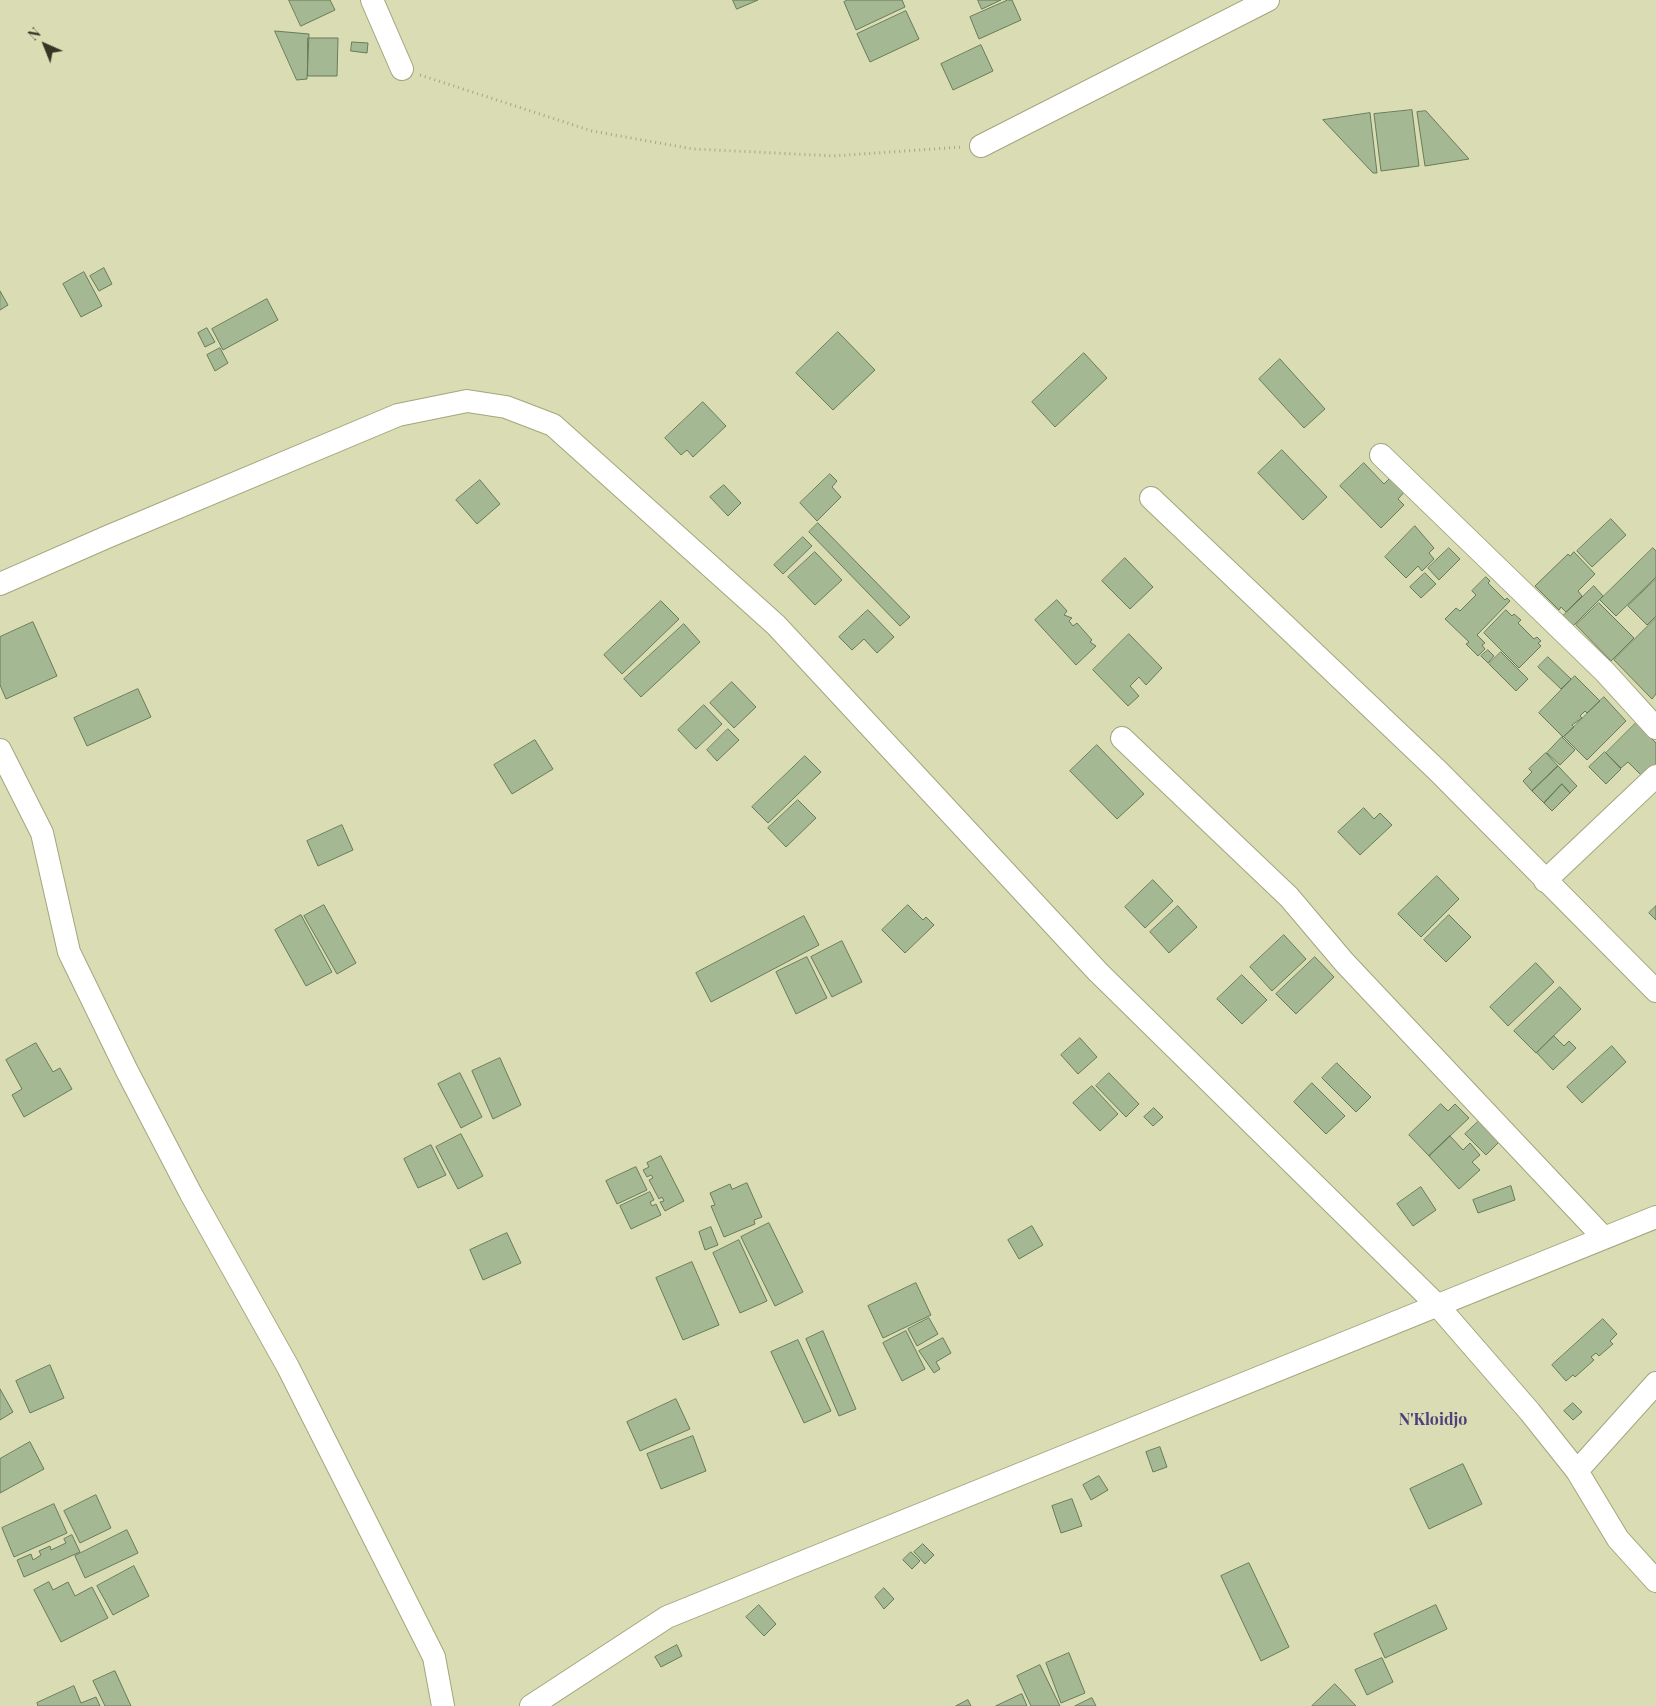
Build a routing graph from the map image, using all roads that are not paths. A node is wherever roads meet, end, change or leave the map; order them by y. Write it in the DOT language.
graph roads {
  1 [pos="372,0"];
  2 [pos="1268,0"];
  3 [pos="402,69"];
  4 [pos="981,146"];
  5 [pos="1381,455"];
  6 [pos="1151,498"];
  7 [pos="0,584"];
  8 [pos="1656,728"];
  9 [pos="1122,738"];
  10 [pos="0,750"];
  11 [pos="1656,776"];
  12 [pos="1546,881"];
  13 [pos="1656,990"];
  14 [pos="1656,1217"];
  15 [pos="1604,1238"];
  16 [pos="1438,1306"];
  17 [pos="1656,1383"];
  18 [pos="1577,1471"];
  19 [pos="1656,1581"];
  20 [pos="443,1706"];
  21 [pos="531,1706"];
  1 -- 3 [label="street"];
  2 -- 4 [label="street"];
  5 -- 8 [label="street"];
  6 -- 12 [label="street"];
  7 -- 16 [label="street"];
  9 -- 15 [label="street"];
  10 -- 20 [label="street"];
  11 -- 12 [label="street"];
  12 -- 13 [label="street"];
  14 -- 15 [label="street"];
  15 -- 16 [label="street"];
  16 -- 18 [label="street"];
  16 -- 21 [label="street"];
  17 -- 18 [label="street"];
  18 -- 19 [label="street"];
}
